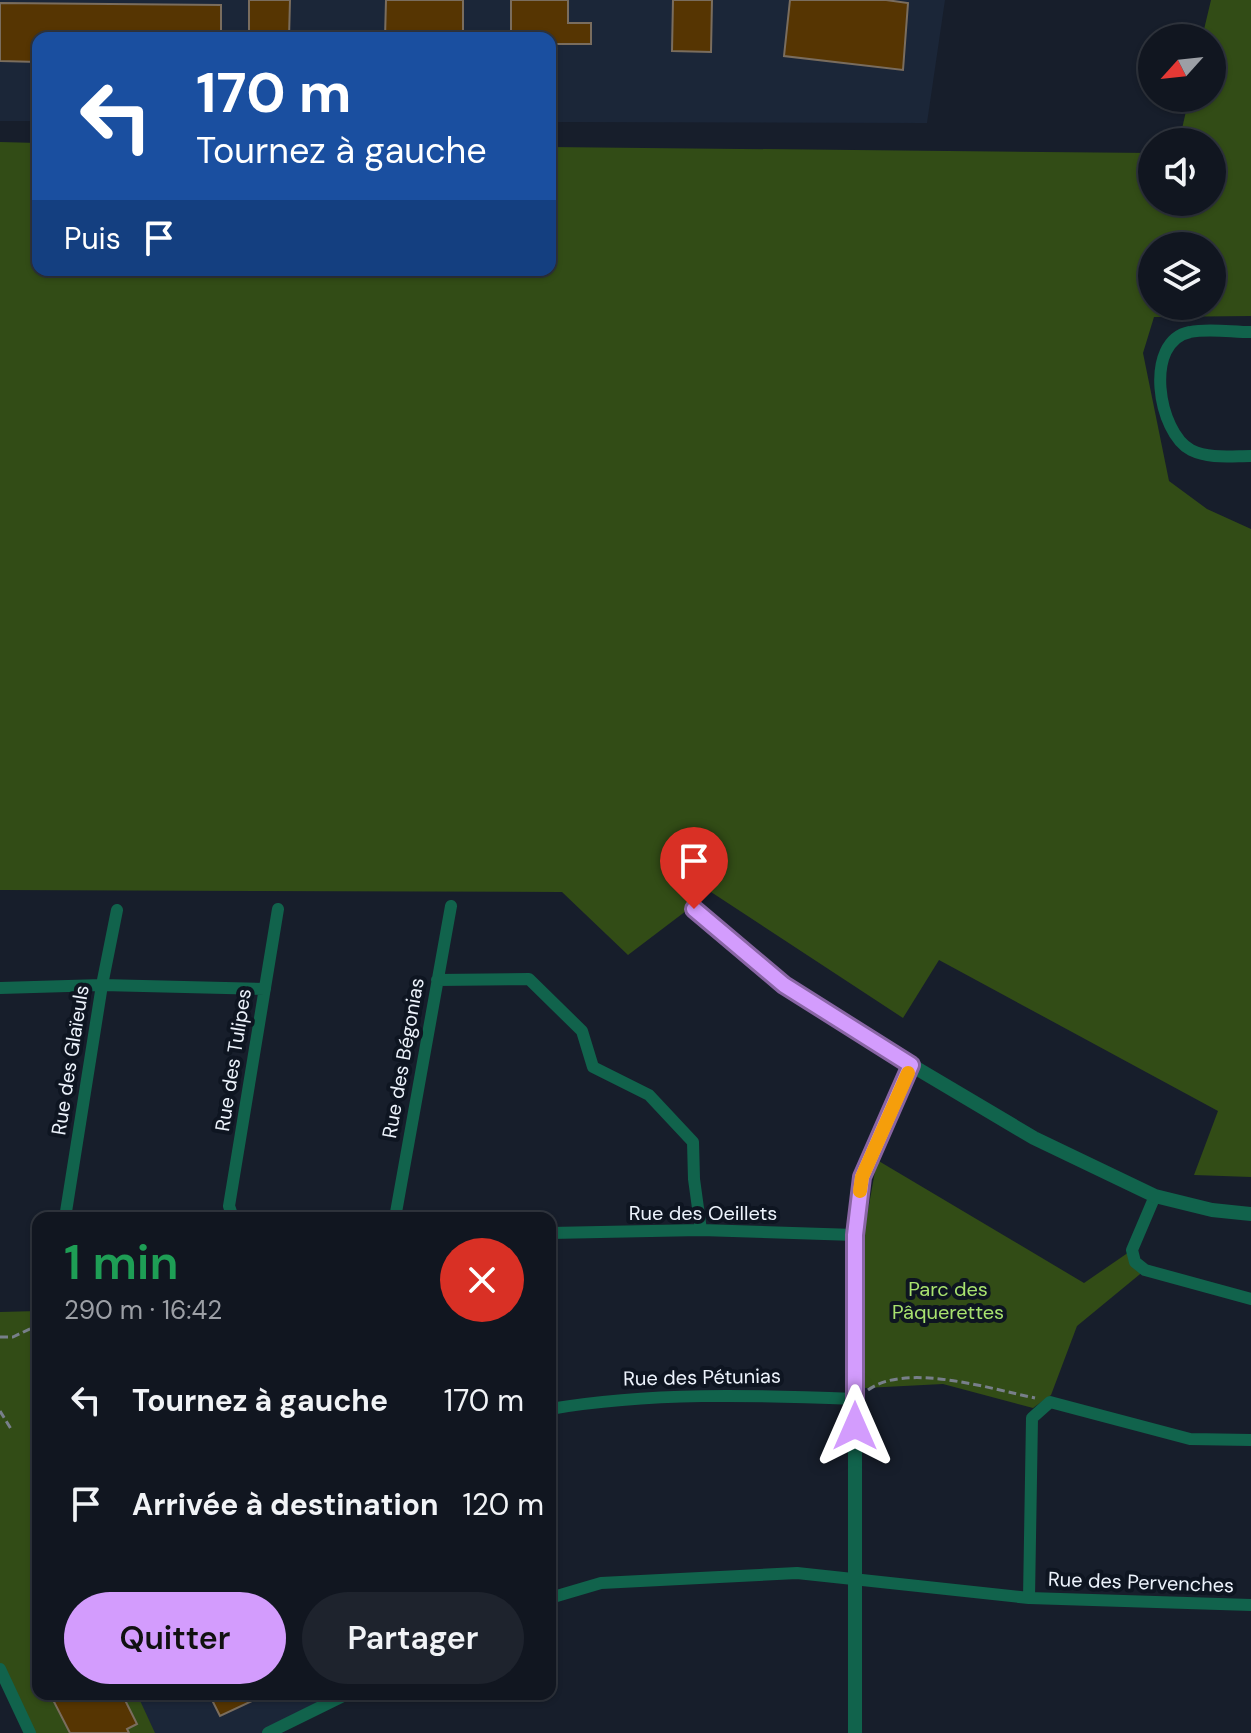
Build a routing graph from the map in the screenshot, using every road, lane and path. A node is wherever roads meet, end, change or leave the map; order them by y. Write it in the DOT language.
graph roads {
  1 [pos="1251,332"];
  2 [pos="1251,456"];
  3 [pos="451,906"];
  4 [pos="278,909"];
  5 [pos="694,909"];
  6 [pos="117,910"];
  7 [pos="437,980"];
  8 [pos="102,985"];
  9 [pos="0,988"];
  10 [pos="265,989"];
  11 [pos="911,1065"];
  12 [pos="1155,1196"];
  13 [pos="66,1212"];
  14 [pos="231,1212"];
  15 [pos="396,1212"];
  16 [pos="1251,1214"];
  17 [pos="701,1230"];
  18 [pos="556,1233"];
  19 [pos="855,1235"];
  20 [pos="1251,1299"];
  21 [pos="32,1328"];
  22 [pos="0,1337"];
  23 [pos="855,1399"];
  24 [pos="1050,1402"];
  25 [pos="556,1408"];
  26 [pos="0,1411"];
  27 [pos="11,1429"];
  28 [pos="1251,1440"];
  29 [pos="855,1578"];
  30 [pos="556,1596"];
  31 [pos="1029,1598"];
  32 [pos="1251,1605"];
  33 [pos="0,1669"];
  34 [pos="335,1700"];
  35 [pos="30,1733"];
  36 [pos="268,1733"];
  37 [pos="855,1733"];
  1 -- 2 [label="street"];
  3 -- 7 [label="street, Rue des Bégonias"];
  4 -- 10 [label="street, Rue des Tulipes"];
  5 -- 11 [label="street"];
  6 -- 8 [label="street, Rue des Glaïeuls"];
  7 -- 15 [label="street, Rue des Bégonias"];
  7 -- 17 [label="street"];
  8 -- 9 [label="street"];
  8 -- 10 [label="street"];
  8 -- 13 [label="street, Rue des Glaïeuls"];
  10 -- 14 [label="street, Rue des Tulipes"];
  11 -- 12 [label="street"];
  11 -- 19 [label="street"];
  12 -- 16 [label="street"];
  12 -- 20 [label="street"];
  17 -- 18 [label="street, Rue des Oeillets"];
  17 -- 19 [label="street, Rue des Oeillets"];
  19 -- 23 [label="street"];
  21 -- 22 [label="path"];
  23 -- 24 [label="path"];
  23 -- 25 [label="street, Rue des Pétunias"];
  23 -- 29 [label="street"];
  24 -- 28 [label="street"];
  24 -- 31 [label="street, Rue des Pervenches"];
  26 -- 27 [label="path"];
  29 -- 30 [label="street, Rue des Pervenches"];
  29 -- 31 [label="street, Rue des Pervenches"];
  29 -- 37 [label="street"];
  31 -- 32 [label="street, Rue des Pervenches"];
  33 -- 35 [label="street"];
  34 -- 36 [label="street"];
}
